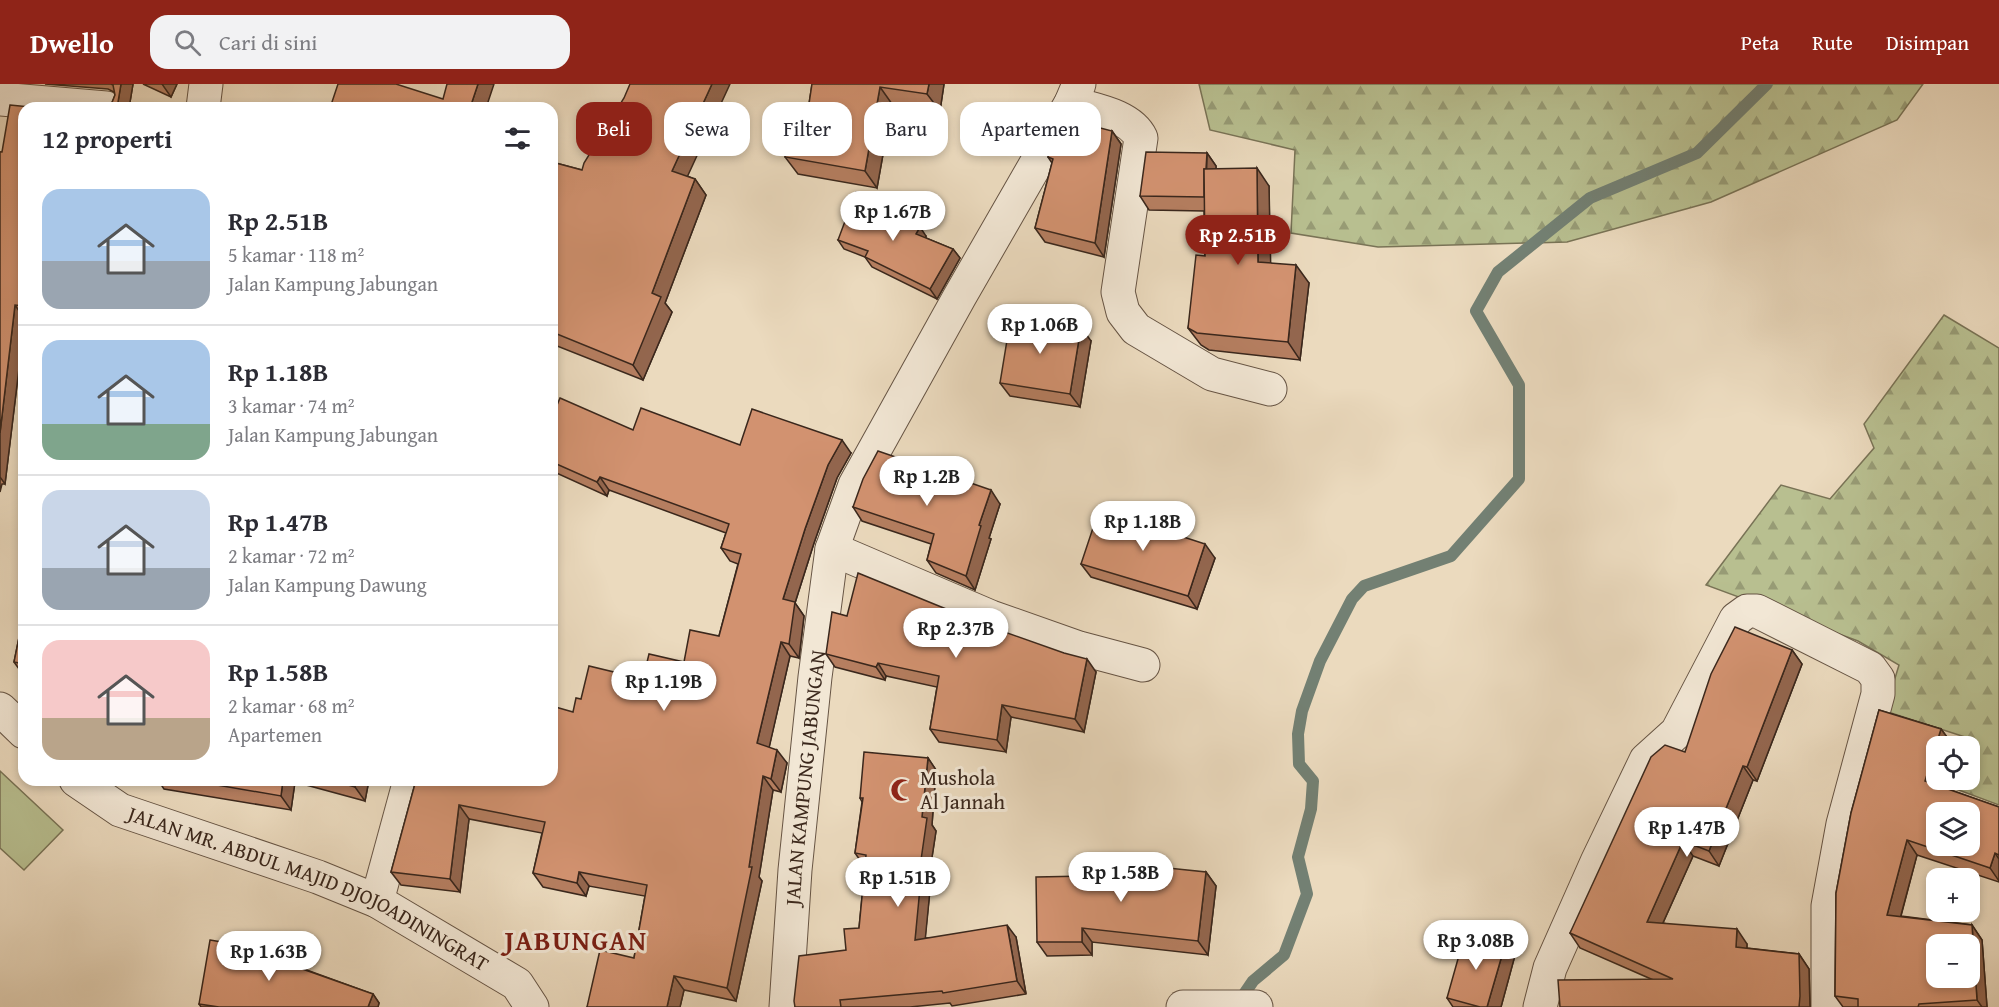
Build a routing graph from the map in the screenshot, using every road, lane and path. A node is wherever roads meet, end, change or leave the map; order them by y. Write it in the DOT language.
graph roads {
  1 [pos="206,84"];
  2 [pos="1075,93"];
  3 [pos="0,99"];
  4 [pos="35,102"];
  5 [pos="204,102"];
  6 [pos="1270,389"];
  7 [pos="832,549"];
  8 [pos="1143,665"];
  9 [pos="0,709"];
  10 [pos="18,726"];
  11 [pos="85,786"];
  12 [pos="408,786"];
  13 [pos="376,901"];
  14 [pos="1188,1006"];
  15 [pos="532,1007"];
  16 [pos="786,1007"];
  17 [pos="1254,1007"];
  18 [pos="1540,1007"];
  19 [pos="1828,1007"];
  1 -- 5 [label="street"];
  2 -- 6 [label="street, JALAN KAMPUNG JABUNGAN"];
  2 -- 7 [label="street, JALAN KAMPUNG JABUNGAN"];
  3 -- 4 [label="street"];
  7 -- 8 [label="street"];
  7 -- 16 [label="street, JALAN KAMPUNG JABUNGAN"];
  9 -- 10 [label="street"];
  11 -- 13 [label="street, JALAN MR. ABDUL MAJID DJOJOADININGRAT"];
  12 -- 13 [label="street"];
  13 -- 15 [label="street, JALAN MR. ABDUL MAJID DJOJOADININGRAT"];
  14 -- 17 [label="street"];
  18 -- 19 [label="street"];
}
